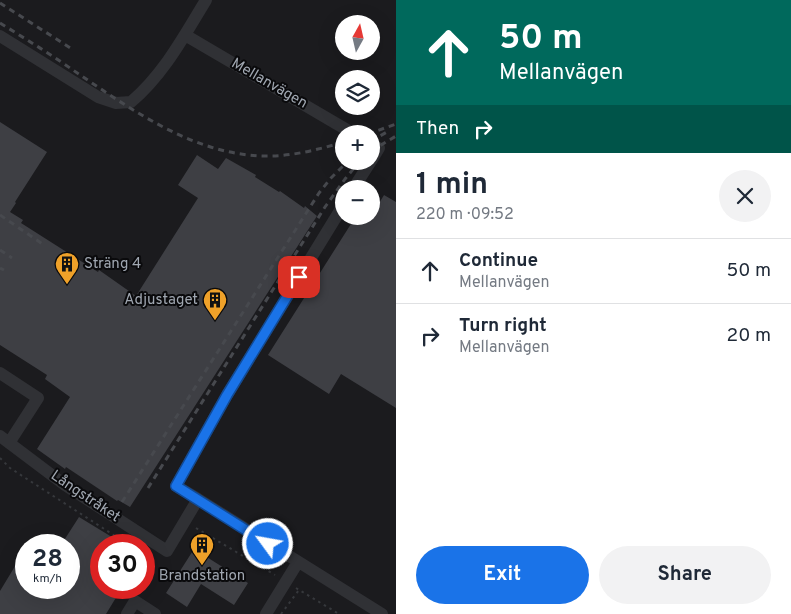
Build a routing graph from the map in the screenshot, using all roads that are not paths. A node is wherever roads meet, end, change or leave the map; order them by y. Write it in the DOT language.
graph roads {
  1 [pos="206,0"];
  2 [pos="185,35"];
  3 [pos="0,36"];
  4 [pos="339,125"];
  5 [pos="335,219"];
  6 [pos="0,373"];
  7 [pos="5,439"];
  8 [pos="198,500"];
  9 [pos="298,562"];
  10 [pos="127,614"];
  11 [pos="156,614"];
  12 [pos="266,614"];
  13 [pos="382,614"];
  1 -- 2 [label="street"];
  2 -- 3 [label="street"];
  2 -- 4 [label="street, Mellanvägen"];
  5 -- 8 [label="street"];
  6 -- 7 [label="street"];
  7 -- 8 [label="street, Långstråket"];
  8 -- 9 [label="street"];
  9 -- 12 [label="street"];
  9 -- 13 [label="street"];
  10 -- 11 [label="street"];
}
